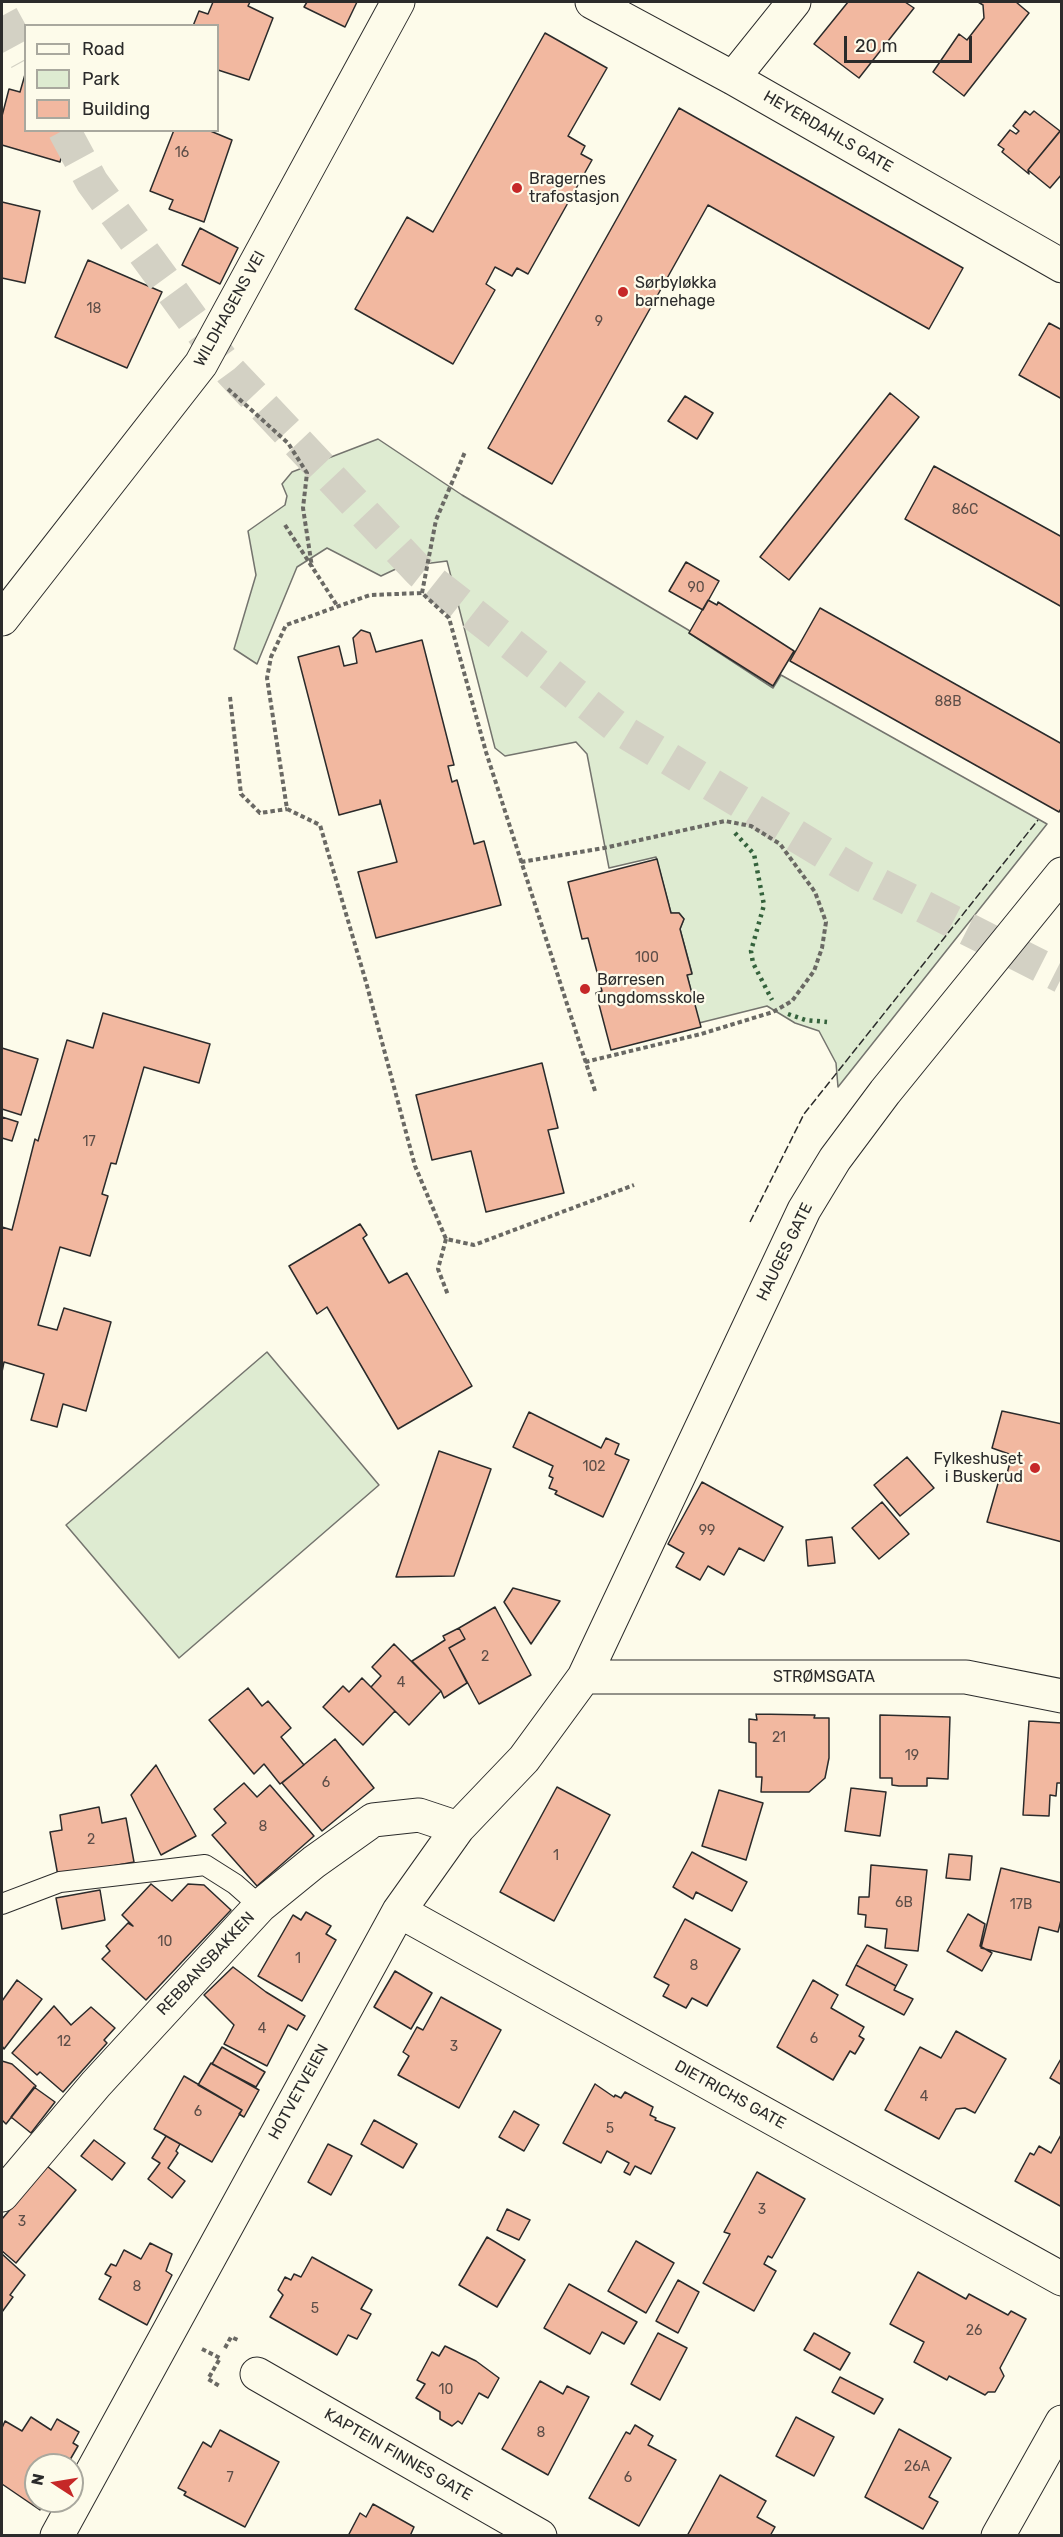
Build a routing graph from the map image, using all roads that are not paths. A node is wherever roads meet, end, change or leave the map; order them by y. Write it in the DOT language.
graph roads {
  1 [pos="398,2"];
  2 [pos="592,2"];
  3 [pos="794,2"];
  4 [pos="734,78"];
  5 [pos="1062,266"];
  6 [pos="2,620"];
  7 [pos="1062,874"];
  8 [pos="584,1677"];
  9 [pos="1062,1696"];
  10 [pos="458,1828"];
  11 [pos="2,1904"];
  12 [pos="260,1906"];
  13 [pos="399,1911"];
  14 [pos="2,2195"];
  15 [pos="1062,2279"];
  16 [pos="257,2374"];
  17 [pos="1062,2422"];
  18 [pos="57,2535"];
  19 [pos="540,2535"];
  20 [pos="998,2535"];
  1 -- 6 [label="street, WILDHAGENS VEI"];
  2 -- 4 [label="street, HEYERDAHLS GATE"];
  3 -- 4 [label="street"];
  4 -- 5 [label="street, HEYERDAHLS GATE"];
  7 -- 8 [label="street, HAUGES GATE"];
  8 -- 9 [label="street, STRØMSGATA"];
  8 -- 10 [label="street, HOTVETVEIEN"];
  10 -- 12 [label="street, REBBANSBAKKEN"];
  10 -- 13 [label="street, HOTVETVEIEN"];
  11 -- 12 [label="lane"];
  12 -- 14 [label="street, REBBANSBAKKEN"];
  13 -- 15 [label="street, DIETRICHS GATE"];
  13 -- 18 [label="street, HOTVETVEIEN"];
  16 -- 19 [label="street, KAPTEIN FINNES GATE"];
  17 -- 20 [label="street"];
}
